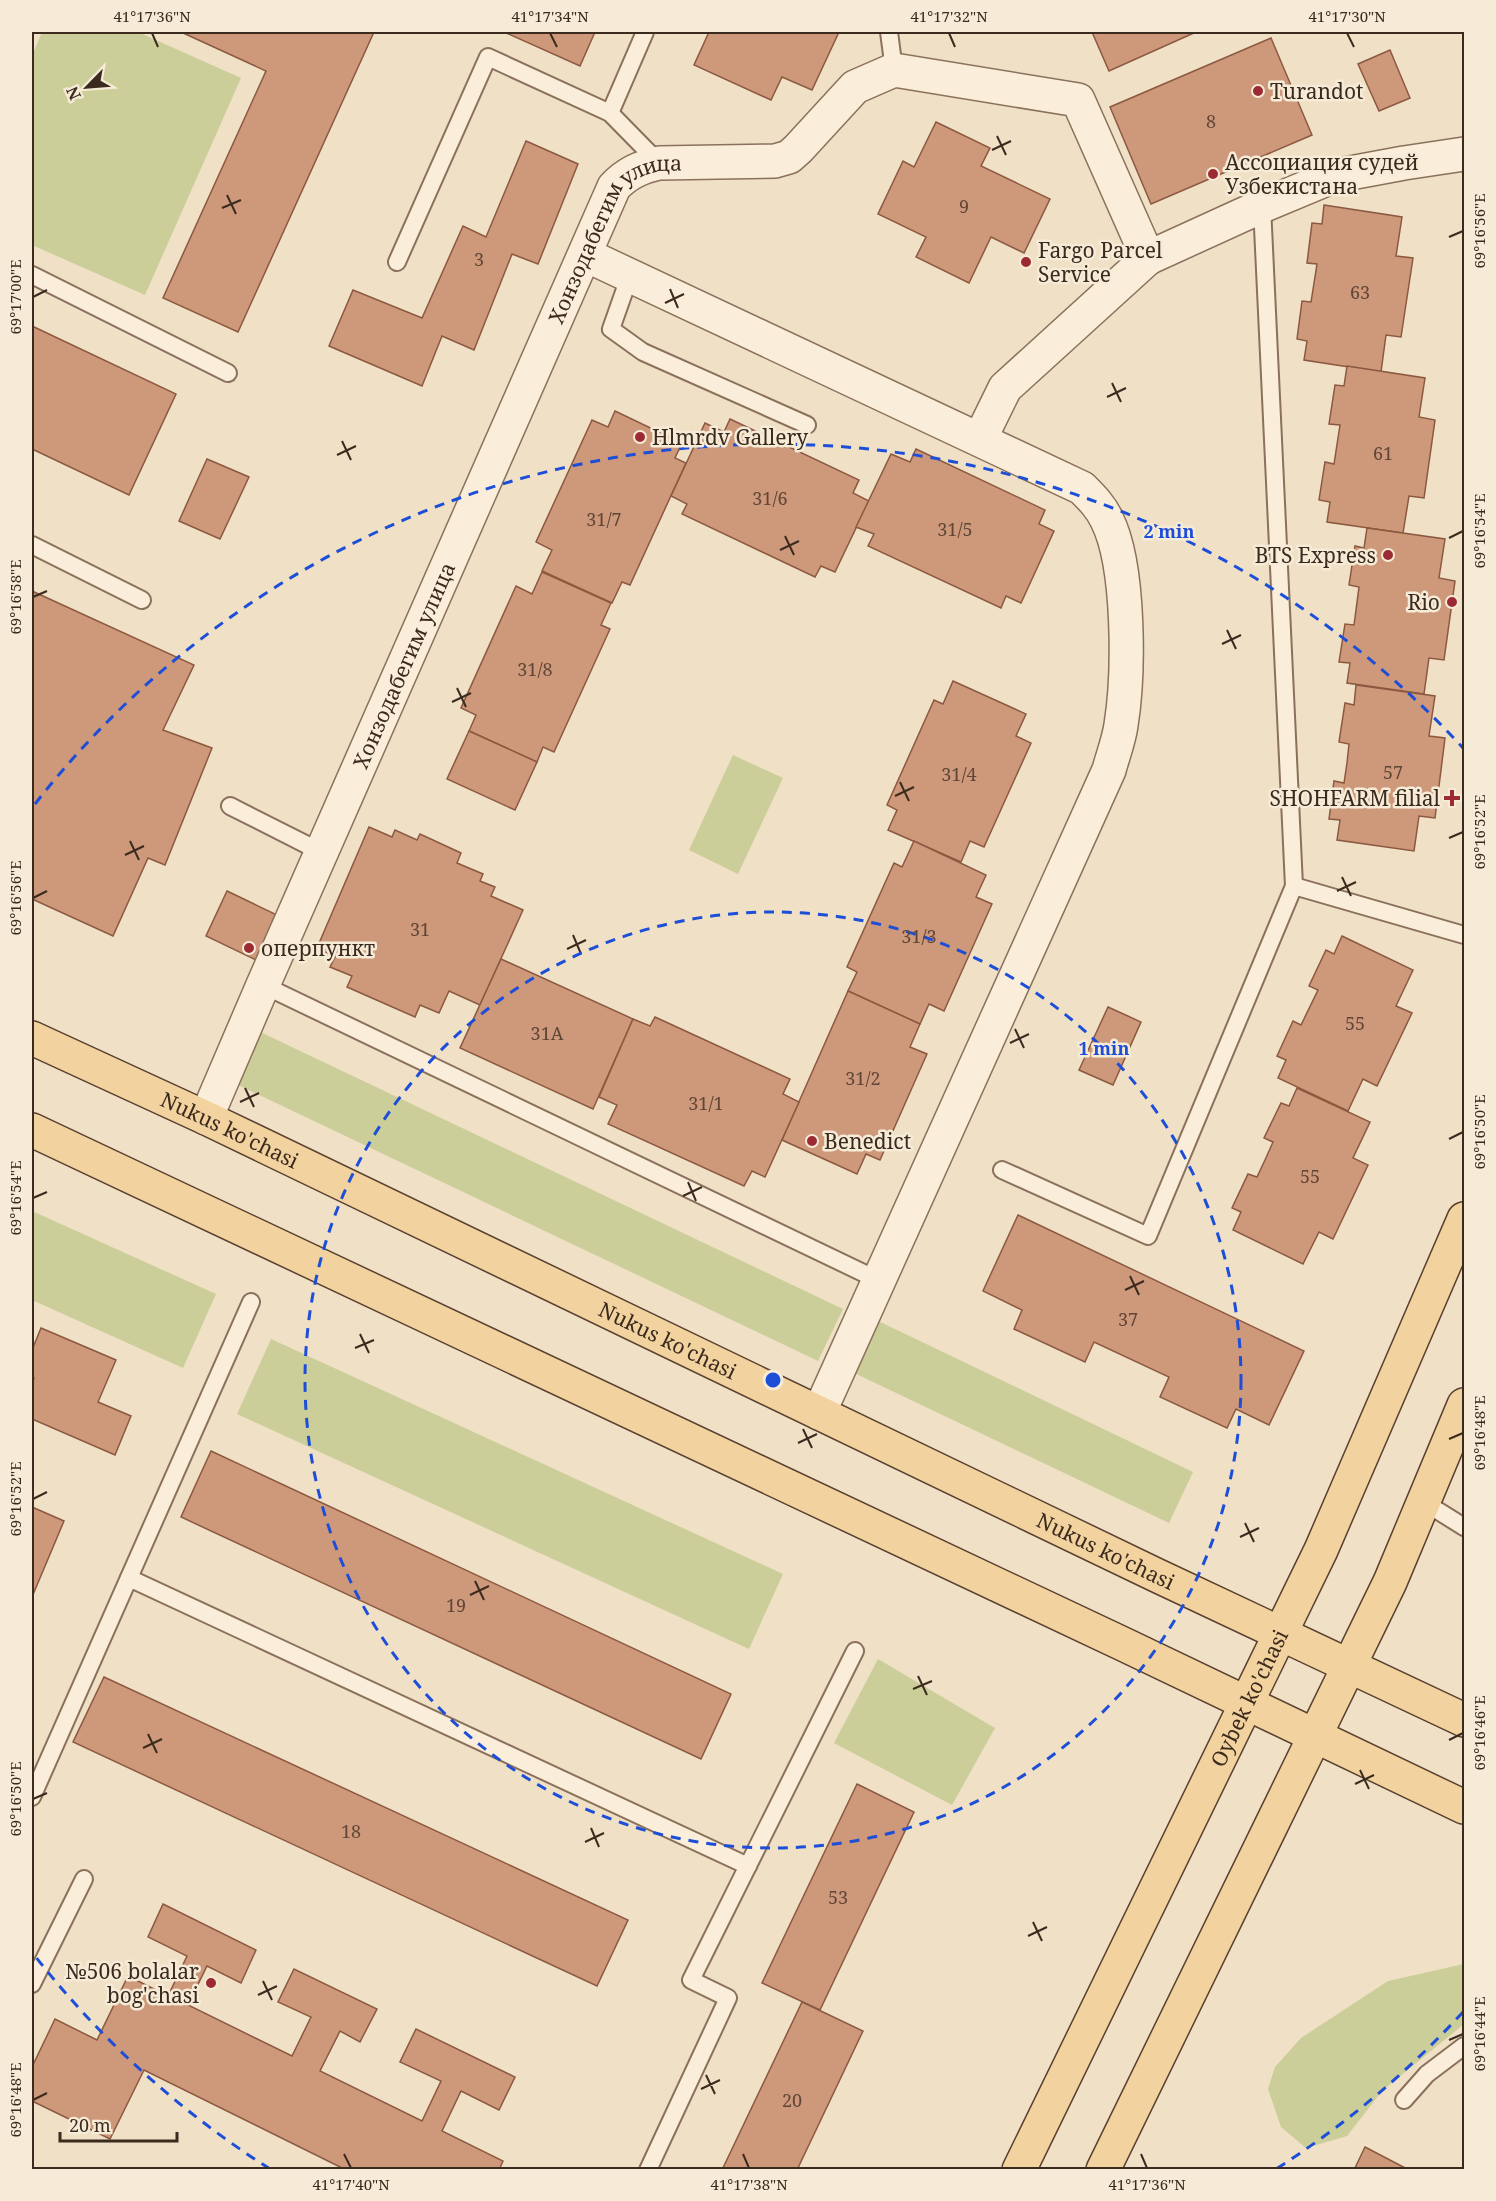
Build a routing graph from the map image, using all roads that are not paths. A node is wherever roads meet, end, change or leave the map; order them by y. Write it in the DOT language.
graph roads {
  1 [pos="645,32"];
  2 [pos="889,32"];
  3 [pos="894,70"];
  4 [pos="610,112"];
  5 [pos="1464,154"];
  6 [pos="659,163"];
  7 [pos="1262,206"];
  8 [pos="586,255"];
  9 [pos="1148,258"];
  10 [pos="397,262"];
  11 [pos="32,275"];
  12 [pos="630,275"];
  13 [pos="228,373"];
  14 [pos="807,424"];
  15 [pos="980,439"];
  16 [pos="32,545"];
  17 [pos="142,600"];
  18 [pos="230,806"];
  19 [pos="321,852"];
  20 [pos="1294,886"];
  21 [pos="1464,935"];
  22 [pos="262,985"];
  23 [pos="32,1038"];
  24 [pos="206,1118"];
  25 [pos="32,1130"];
  26 [pos="1002,1170"];
  27 [pos="1464,1219"];
  28 [pos="878,1280"];
  29 [pos="251,1302"];
  30 [pos="1464,1405"];
  31 [pos="819,1413"];
  32 [pos="1424,1502"];
  33 [pos="1464,1527"];
  34 [pos="129,1578"];
  35 [pos="1280,1633"];
  36 [pos="855,1651"];
  37 [pos="1349,1665"];
  38 [pos="1246,1703"];
  39 [pos="1464,1720"];
  40 [pos="1315,1736"];
  41 [pos="32,1797"];
  42 [pos="1464,1807"];
  43 [pos="748,1866"];
  44 [pos="84,1879"];
  45 [pos="32,1984"];
  46 [pos="1464,2046"];
  47 [pos="1404,2100"];
  48 [pos="648,2169"];
  49 [pos="1019,2169"];
  50 [pos="1103,2169"];
  1 -- 4 [label="lane"];
  2 -- 3 [label="lane"];
  3 -- 6 [label="street, Хонзодабегим улица"];
  3 -- 9 [label="street"];
  4 -- 6 [label="lane"];
  4 -- 10 [label="lane"];
  5 -- 7 [label="street"];
  6 -- 8 [label="street, Хонзодабегим улица"];
  7 -- 9 [label="street"];
  7 -- 20 [label="lane"];
  8 -- 12 [label="street"];
  8 -- 19 [label="street, Хонзодабегим улица"];
  9 -- 15 [label="street"];
  11 -- 13 [label="lane"];
  12 -- 14 [label="lane"];
  12 -- 15 [label="street"];
  15 -- 28 [label="street"];
  16 -- 17 [label="lane"];
  18 -- 19 [label="lane"];
  19 -- 22 [label="street, Хонзодабегим улица"];
  20 -- 21 [label="lane"];
  20 -- 26 [label="lane"];
  22 -- 24 [label="street, Хонзодабегим улица"];
  22 -- 28 [label="lane"];
  23 -- 24 [label="main road, Nukus ko'chasi"];
  24 -- 31 [label="main road, Nukus ko'chasi"];
  25 -- 38 [label="main road"];
  27 -- 35 [label="main road, Oybek ko'chasi"];
  28 -- 31 [label="street"];
  29 -- 34 [label="lane"];
  30 -- 32 [label="main road"];
  31 -- 35 [label="main road, Nukus ko'chasi"];
  32 -- 33 [label="lane"];
  32 -- 37 [label="main road"];
  34 -- 41 [label="lane"];
  34 -- 43 [label="lane"];
  35 -- 37 [label="main road, Nukus ko'chasi"];
  35 -- 38 [label="main road, Oybek ko'chasi"];
  36 -- 43 [label="lane"];
  37 -- 39 [label="main road, Nukus ko'chasi"];
  37 -- 40 [label="main road"];
  38 -- 40 [label="main road"];
  38 -- 49 [label="main road, Oybek ko'chasi"];
  40 -- 42 [label="main road"];
  40 -- 50 [label="main road"];
  43 -- 48 [label="lane"];
  44 -- 45 [label="lane"];
  46 -- 47 [label="lane"];
}
